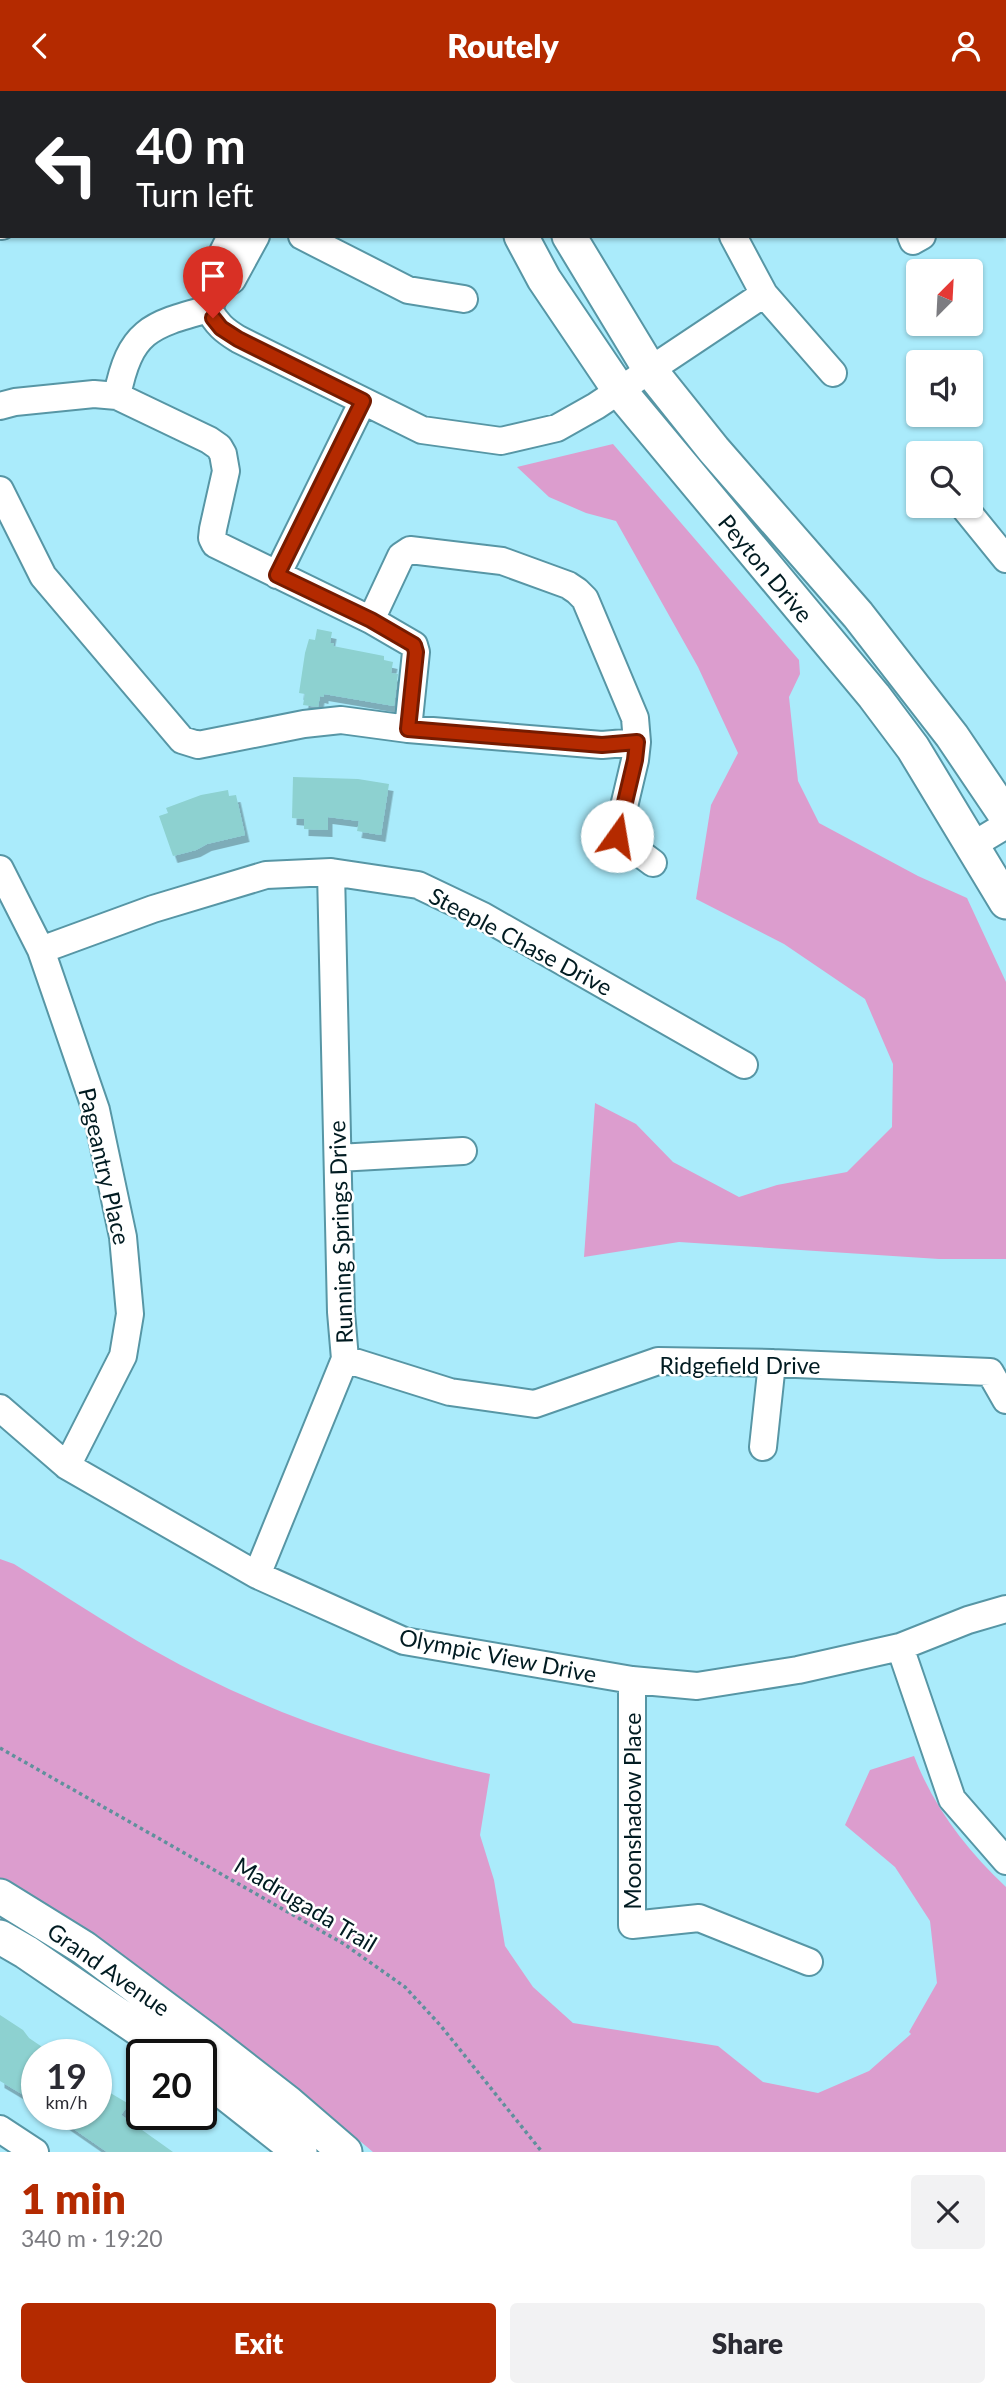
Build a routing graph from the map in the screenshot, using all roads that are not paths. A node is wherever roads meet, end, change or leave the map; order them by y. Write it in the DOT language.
graph roads {
  1 [pos="230,238"];
  2 [pos="255,238"];
  3 [pos="307,238"];
  4 [pos="522,238"];
  5 [pos="570,238"];
  6 [pos="734,238"];
  7 [pos="764,294"];
  8 [pos="213,299"];
  9 [pos="464,299"];
  10 [pos="650,370"];
  11 [pos="833,373"];
  12 [pos="619,390"];
  13 [pos="117,396"];
  14 [pos="363,401"];
  15 [pos="0,406"];
  16 [pos="0,490"];
  17 [pos="973,518"];
  18 [pos="1006,559"];
  19 [pos="277,575"];
  20 [pos="371,620"];
  21 [pos="408,729"];
  22 [pos="637,742"];
  23 [pos="1006,816"];
  24 [pos="1006,825"];
  25 [pos="973,845"];
  26 [pos="653,863"];
  27 [pos="0,869"];
  28 [pos="331,872"];
  29 [pos="1006,902"];
  30 [pos="41,950"];
  31 [pos="744,1065"];
  32 [pos="463,1151"];
  33 [pos="338,1158"];
  34 [pos="345,1359"];
  35 [pos="772,1363"];
  36 [pos="1006,1399"];
  37 [pos="0,1408"];
  38 [pos="763,1447"];
  39 [pos="67,1467"];
  40 [pos="257,1575"];
  41 [pos="1006,1609"];
  42 [pos="901,1647"];
  43 [pos="632,1680"];
  44 [pos="1006,1861"];
  45 [pos="0,1896"];
  46 [pos="0,1937"];
  47 [pos="809,1962"];
  48 [pos="154,2039"];
  49 [pos="217,2087"];
  50 [pos="0,2129"];
  51 [pos="35,2152"];
  52 [pos="300,2152"];
  53 [pos="345,2152"];
  1 -- 8 [label="street"];
  2 -- 8 [label="street"];
  3 -- 9 [label="street"];
  4 -- 12 [label="main road, Peyton Drive"];
  5 -- 10 [label="main road, Peyton Drive"];
  6 -- 7 [label="street"];
  7 -- 10 [label="street"];
  7 -- 11 [label="street"];
  8 -- 13 [label="street"];
  8 -- 14 [label="street"];
  10 -- 12 [label="street"];
  10 -- 23 [label="main road, Peyton Drive"];
  12 -- 14 [label="street"];
  12 -- 25 [label="main road, Peyton Drive"];
  13 -- 15 [label="street"];
  13 -- 19 [label="street"];
  14 -- 19 [label="street"];
  16 -- 21 [label="street"];
  17 -- 18 [label="street"];
  19 -- 20 [label="street"];
  20 -- 21 [label="street"];
  20 -- 22 [label="street"];
  21 -- 22 [label="street"];
  22 -- 26 [label="street"];
  24 -- 25 [label="street"];
  25 -- 29 [label="main road, Peyton Drive"];
  27 -- 30 [label="street, Pageantry Place"];
  28 -- 30 [label="street, Steeple Chase Drive"];
  28 -- 31 [label="street, Steeple Chase Drive"];
  28 -- 33 [label="street, Running Springs Drive"];
  30 -- 39 [label="street, Pageantry Place"];
  32 -- 33 [label="street"];
  33 -- 34 [label="street, Running Springs Drive"];
  34 -- 35 [label="street, Ridgefield Drive"];
  34 -- 40 [label="street, Running Springs Drive"];
  35 -- 36 [label="street, Ridgefield Drive"];
  35 -- 38 [label="street"];
  37 -- 39 [label="street, Olympic View Drive"];
  39 -- 40 [label="street, Olympic View Drive"];
  40 -- 43 [label="street, Olympic View Drive"];
  41 -- 42 [label="street, Olympic View Drive"];
  42 -- 43 [label="street, Olympic View Drive"];
  42 -- 44 [label="street"];
  43 -- 47 [label="street, Moonshadow Place"];
  45 -- 53 [label="main road, Grand Avenue"];
  46 -- 48 [label="main road, Grand Avenue"];
  49 -- 52 [label="main road"];
  50 -- 51 [label="street"];
}
